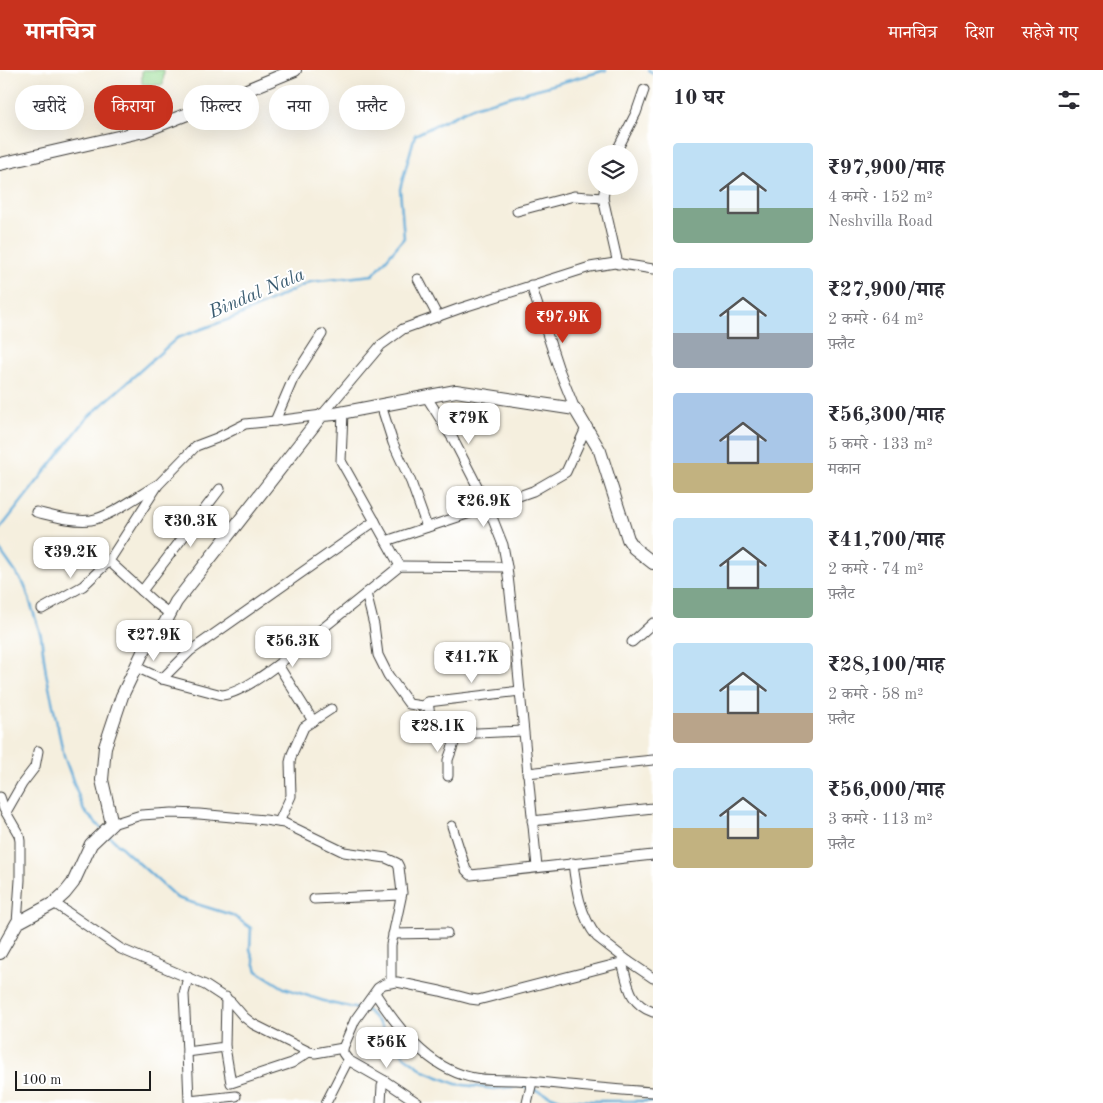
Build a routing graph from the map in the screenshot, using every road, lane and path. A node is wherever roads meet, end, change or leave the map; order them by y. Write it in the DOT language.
graph roads {
  1 [pos="295,70"];
  2 [pos="644,90"];
  3 [pos="620,145"];
  4 [pos="0,164"];
  5 [pos="604,195"];
  6 [pos="603,198"];
  7 [pos="517,211"];
  8 [pos="618,264"];
  9 [pos="653,269"];
  10 [pos="418,279"];
  11 [pos="531,286"];
  12 [pos="438,317"];
  13 [pos="322,334"];
  14 [pos="426,396"];
  15 [pos="381,405"];
  16 [pos="575,409"];
  17 [pos="343,412"];
  18 [pos="322,415"];
  19 [pos="275,421"];
  20 [pos="586,428"];
  21 [pos="158,485"];
  22 [pos="220,489"];
  23 [pos="488,507"];
  24 [pos="36,512"];
  25 [pos="375,521"];
  26 [pos="427,527"];
  27 [pos="386,541"];
  28 [pos="109,561"];
  29 [pos="653,563"];
  30 [pos="400,566"];
  31 [pos="507,568"];
  32 [pos="142,591"];
  33 [pos="366,593"];
  34 [pos="42,609"];
  35 [pos="170,614"];
  36 [pos="653,623"];
  37 [pos="632,642"];
  38 [pos="278,665"];
  39 [pos="136,667"];
  40 [pos="162,679"];
  41 [pos="520,691"];
  42 [pos="428,702"];
  43 [pos="331,709"];
  44 [pos="313,721"];
  45 [pos="523,730"];
  46 [pos="456,735"];
  47 [pos="38,751"];
  48 [pos="653,760"];
  49 [pos="527,773"];
  50 [pos="448,776"];
  51 [pos="0,797"];
  52 [pos="653,808"];
  53 [pos="6,812"];
  54 [pos="532,821"];
  55 [pos="279,822"];
  56 [pos="110,826"];
  57 [pos="452,826"];
  58 [pos="653,855"];
  59 [pos="572,863"];
  60 [pos="537,867"];
  61 [pos="401,895"];
  62 [pos="314,899"];
  63 [pos="54,903"];
  64 [pos="17,923"];
  65 [pos="447,933"];
  66 [pos="393,934"];
  67 [pos="0,954"];
  68 [pos="625,961"];
  69 [pos="188,977"];
  70 [pos="653,978"];
  71 [pos="392,982"];
  72 [pos="226,997"];
  73 [pos="372,997"];
  74 [pos="653,1012"];
  75 [pos="224,1047"];
  76 [pos="343,1048"];
  77 [pos="187,1052"];
  78 [pos="309,1052"];
  79 [pos="348,1060"];
  80 [pos="385,1081"];
  81 [pos="231,1083"];
  82 [pos="530,1092"];
  83 [pos="653,1092"];
  84 [pos="236,1100"];
  85 [pos="326,1103"];
  86 [pos="381,1103"];
  87 [pos="418,1103"];
  1 -- 4 [label="street"];
  2 -- 3 [label="street"];
  5 -- 6 [label="street"];
  6 -- 7 [label="street"];
  6 -- 8 [label="street"];
  8 -- 9 [label="street"];
  8 -- 11 [label="street"];
  10 -- 12 [label="street"];
  11 -- 12 [label="street"];
  11 -- 16 [label="street"];
  12 -- 18 [label="street"];
  13 -- 19 [label="street"];
  14 -- 15 [label="street"];
  14 -- 16 [label="street"];
  14 -- 23 [label="street"];
  15 -- 17 [label="street"];
  15 -- 26 [label="street"];
  16 -- 20 [label="street"];
  17 -- 18 [label="street"];
  17 -- 25 [label="street"];
  18 -- 19 [label="street"];
  18 -- 35 [label="street"];
  19 -- 21 [label="street"];
  20 -- 23 [label="street"];
  20 -- 29 [label="street"];
  21 -- 24 [label="street"];
  21 -- 28 [label="street"];
  22 -- 32 [label="street"];
  23 -- 26 [label="street"];
  23 -- 31 [label="street"];
  25 -- 27 [label="street"];
  25 -- 40 [label="street"];
  26 -- 27 [label="street"];
  27 -- 30 [label="street"];
  28 -- 32 [label="street"];
  28 -- 34 [label="street"];
  30 -- 31 [label="street"];
  30 -- 33 [label="street"];
  31 -- 41 [label="street"];
  32 -- 35 [label="street"];
  33 -- 38 [label="street"];
  33 -- 42 [label="street"];
  35 -- 39 [label="street"];
  36 -- 37 [label="street"];
  38 -- 40 [label="street"];
  38 -- 44 [label="street"];
  39 -- 40 [label="street"];
  39 -- 56 [label="street"];
  41 -- 42 [label="street"];
  41 -- 45 [label="street"];
  42 -- 46 [label="street"];
  43 -- 44 [label="street"];
  44 -- 55 [label="street"];
  45 -- 46 [label="street"];
  45 -- 49 [label="street"];
  46 -- 50 [label="street"];
  47 -- 53 [label="street"];
  48 -- 49 [label="street"];
  49 -- 54 [label="street"];
  51 -- 53 [label="street"];
  52 -- 54 [label="street"];
  53 -- 64 [label="street"];
  54 -- 60 [label="street"];
  55 -- 56 [label="street"];
  55 -- 61 [label="street"];
  56 -- 63 [label="street"];
  57 -- 60 [label="street"];
  58 -- 59 [label="street"];
  59 -- 60 [label="street"];
  59 -- 68 [label="street"];
  61 -- 62 [label="street"];
  61 -- 66 [label="street"];
  63 -- 64 [label="street"];
  63 -- 69 [label="street"];
  64 -- 67 [label="street"];
  65 -- 66 [label="street"];
  66 -- 71 [label="street"];
  68 -- 70 [label="street"];
  68 -- 71 [label="street"];
  68 -- 74 [label="street"];
  69 -- 72 [label="street"];
  69 -- 77 [label="street"];
  71 -- 73 [label="street"];
  72 -- 75 [label="street"];
  72 -- 78 [label="street"];
  73 -- 76 [label="street"];
  73 -- 82 [label="street"];
  75 -- 77 [label="street"];
  75 -- 81 [label="street"];
  76 -- 78 [label="street"];
  76 -- 79 [label="street"];
  77 -- 84 [label="street"];
  78 -- 81 [label="street"];
  79 -- 80 [label="street"];
  79 -- 85 [label="street"];
  80 -- 86 [label="street"];
  80 -- 87 [label="street"];
  81 -- 84 [label="street"];
  82 -- 83 [label="street"];
}
